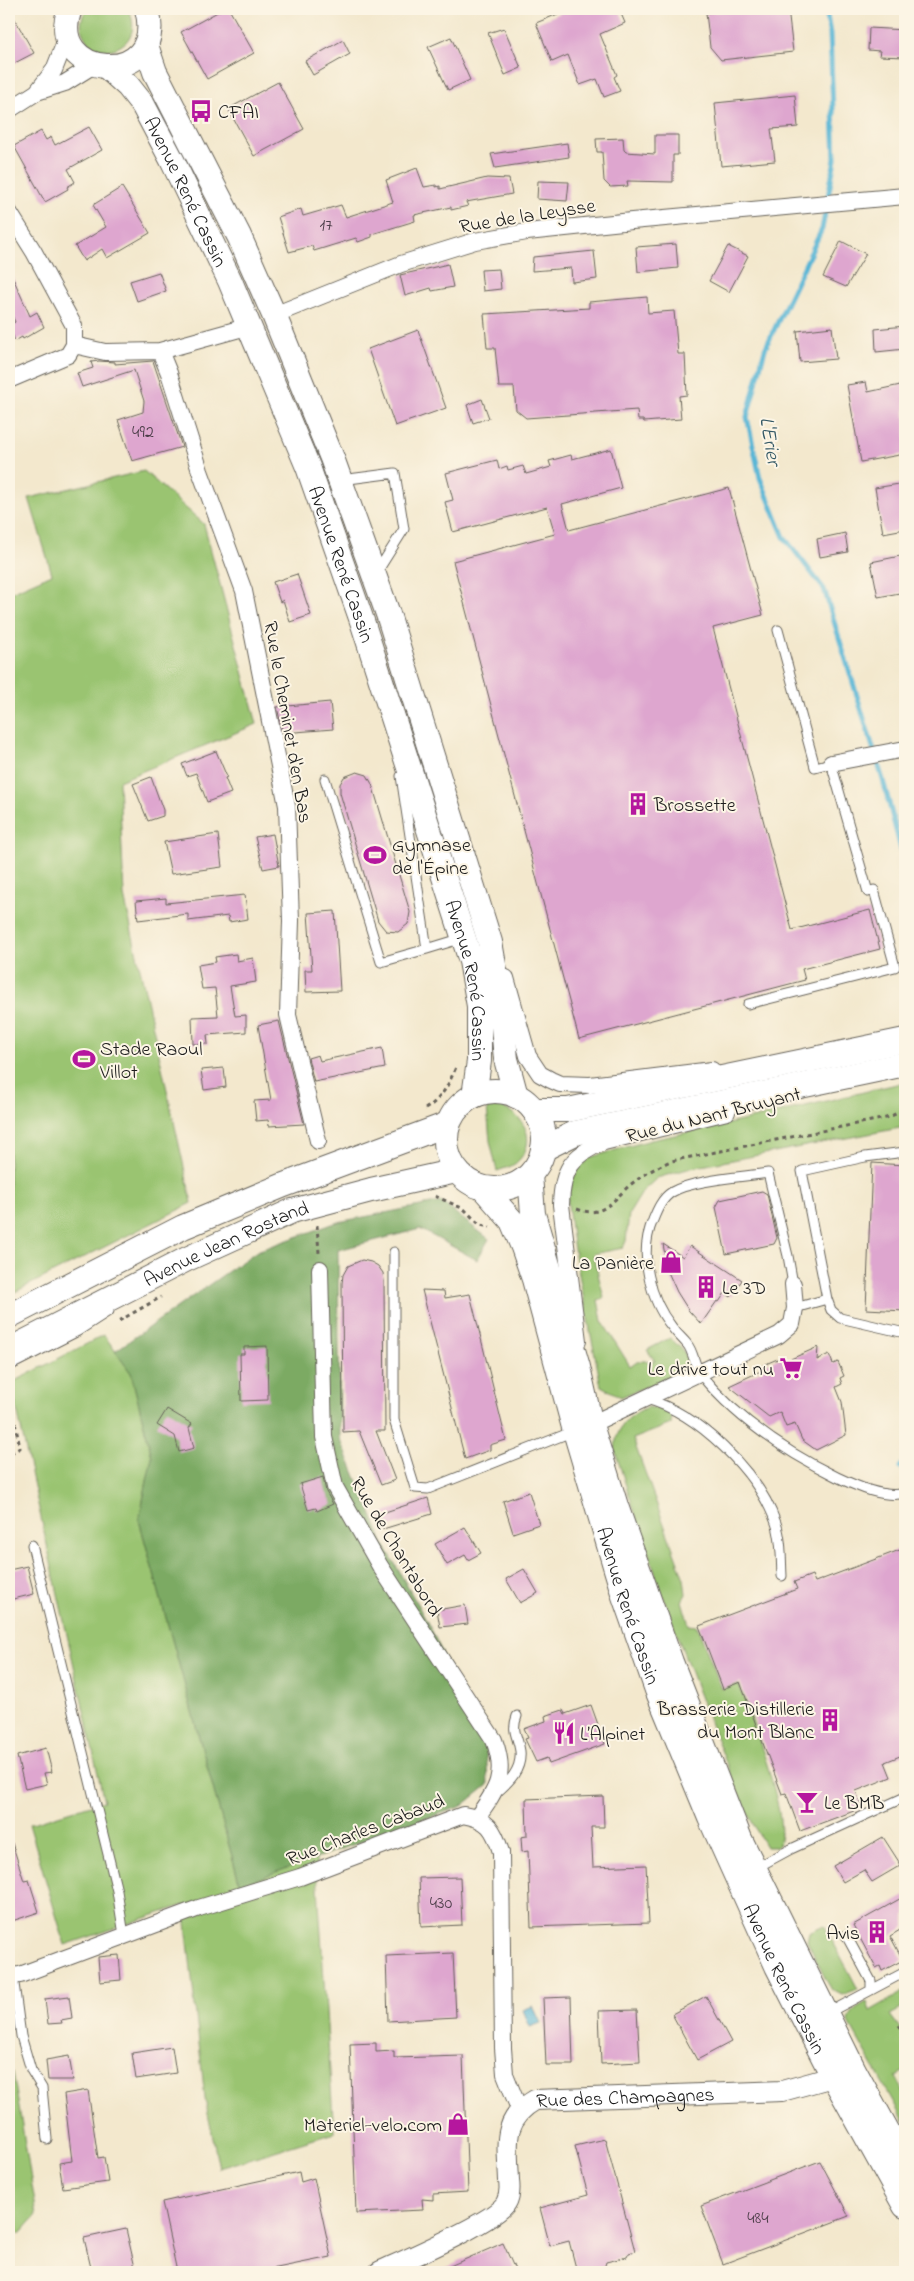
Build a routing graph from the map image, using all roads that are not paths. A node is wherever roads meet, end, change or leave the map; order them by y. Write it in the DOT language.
graph roads {
  1 [pos="69,9"];
  2 [pos="150,22"];
  3 [pos="68,37"];
  4 [pos="101,67"];
  5 [pos="37,92"];
  6 [pos="9,110"];
  7 [pos="905,196"];
  8 [pos="9,212"];
  9 [pos="274,315"];
  10 [pos="250,326"];
  11 [pos="74,345"];
  12 [pos="160,351"];
  13 [pos="9,380"];
  14 [pos="340,480"];
  15 [pos="374,576"];
  16 [pos="778,630"];
  17 [pos="394,721"];
  18 [pos="904,753"];
  19 [pos="831,763"];
  20 [pos="324,779"];
  21 [pos="463,938"];
  22 [pos="490,942"];
  23 [pos="427,949"];
  24 [pos="748,1004"];
  25 [pos="905,1040"];
  26 [pos="843,1053"];
  27 [pos="904,1064"];
  28 [pos="551,1080"];
  29 [pos="474,1096"];
  30 [pos="525,1103"];
  31 [pos="448,1124"];
  32 [pos="318,1141"];
  33 [pos="543,1149"];
  34 [pos="905,1152"];
  35 [pos="456,1171"];
  36 [pos="530,1175"];
  37 [pos="483,1188"];
  38 [pos="561,1205"];
  39 [pos="394,1252"];
  40 [pos="187,1259"];
  41 [pos="320,1269"];
  42 [pos="792,1284"];
  43 [pos="827,1299"];
  44 [pos="795,1308"];
  45 [pos="9,1316"];
  46 [pos="905,1333"];
  47 [pos="9,1350"];
  48 [pos="578,1367"];
  49 [pos="12,1369"];
  50 [pos="700,1373"];
  51 [pos="646,1399"];
  52 [pos="583,1428"];
  53 [pos="905,1493"];
  54 [pos="32,1545"];
  55 [pos="782,1576"];
  56 [pos="517,1716"];
  57 [pos="495,1793"];
  58 [pos="905,1797"];
  59 [pos="477,1818"];
  60 [pos="746,1873"];
  61 [pos="124,1935"];
  62 [pos="846,1935"];
  63 [pos="905,1972"];
  64 [pos="11,1976"];
  65 [pos="871,1990"];
  66 [pos="826,2014"];
  67 [pos="844,2074"];
  68 [pos="519,2110"];
  69 [pos="47,2139"];
  70 [pos="900,2167"];
  71 [pos="905,2206"];
  72 [pos="379,2272"];
  1 -- 3 [label="main road"];
  2 -- 4 [label="main road"];
  2 -- 9 [label="main road, Avenue René Cassin"];
  3 -- 4 [label="main road, Avenue René Cassin"];
  3 -- 5 [label="street"];
  4 -- 5 [label="street"];
  4 -- 10 [label="main road, Avenue René Cassin"];
  5 -- 6 [label="street"];
  7 -- 9 [label="street, Rue de la Leysse"];
  8 -- 11 [label="street"];
  9 -- 14 [label="main road, Avenue René Cassin"];
  10 -- 12 [label="street"];
  10 -- 17 [label="main road, Avenue René Cassin"];
  11 -- 12 [label="street"];
  11 -- 13 [label="street"];
  12 -- 32 [label="street, Rue le Cheminet d'en Bas"];
  14 -- 15 [label="main road, Avenue René Cassin"];
  14 -- 15 [label="lane"];
  15 -- 22 [label="main road, Avenue René Cassin"];
  16 -- 19 [label="lane"];
  17 -- 21 [label="main road, Avenue René Cassin"];
  17 -- 23 [label="lane"];
  18 -- 19 [label="street"];
  19 -- 24 [label="lane"];
  20 -- 23 [label="lane"];
  21 -- 23 [label="lane"];
  21 -- 29 [label="main road, Avenue René Cassin"];
  22 -- 28 [label="street, Avenue René Cassin"];
  22 -- 30 [label="main road, Avenue René Cassin"];
  25 -- 26 [label="main road, Rue du Nant Bruyant"];
  26 -- 28 [label="street, Rue du Nant Bruyant"];
  26 -- 30 [label="main road, Rue du Nant Bruyant"];
  27 -- 33 [label="main road, Rue du Nant Bruyant"];
  27 -- 38 [label="street, Rue du Nant Bruyant"];
  29 -- 30 [label="main road"];
  29 -- 31 [label="main road"];
  30 -- 33 [label="main road"];
  31 -- 35 [label="main road"];
  31 -- 45 [label="main road, Avenue Jean Rostand"];
  33 -- 36 [label="main road"];
  34 -- 43 [label="lane"];
  35 -- 37 [label="main road"];
  35 -- 40 [label="main road, Avenue Jean Rostand"];
  36 -- 37 [label="main road"];
  36 -- 48 [label="main road, Avenue René Cassin"];
  37 -- 52 [label="main road, Avenue René Cassin"];
  38 -- 48 [label="street, Avenue René Cassin"];
  39 -- 52 [label="lane"];
  40 -- 47 [label="main road, Avenue Jean Rostand"];
  40 -- 49 [label="lane"];
  41 -- 57 [label="street, Rue de Chantabord"];
  42 -- 44 [label="street"];
  42 -- 50 [label="lane"];
  43 -- 44 [label="lane"];
  43 -- 46 [label="lane"];
  44 -- 50 [label="street"];
  48 -- 52 [label="main road, Avenue René Cassin"];
  50 -- 51 [label="street"];
  50 -- 53 [label="lane"];
  51 -- 52 [label="street"];
  51 -- 55 [label="lane"];
  52 -- 60 [label="main road, Avenue René Cassin"];
  54 -- 61 [label="lane"];
  56 -- 57 [label="lane"];
  57 -- 59 [label="street, Rue de Chantabord"];
  58 -- 60 [label="lane"];
  59 -- 61 [label="street, Rue Charles Cabaud"];
  59 -- 68 [label="street"];
  60 -- 66 [label="main road, Avenue René Cassin"];
  60 -- 67 [label="main road, Avenue René Cassin"];
  61 -- 64 [label="street, Rue Charles Cabaud"];
  62 -- 65 [label="lane"];
  63 -- 65 [label="lane"];
  64 -- 69 [label="lane"];
  65 -- 66 [label="lane"];
  66 -- 67 [label="main road, Avenue René Cassin"];
  67 -- 68 [label="street, Rue des Champagnes"];
  67 -- 70 [label="main road, Avenue René Cassin"];
  68 -- 72 [label="street, Rue des Champagnes"];
  70 -- 71 [label="main road, Avenue René Cassin"];
}
